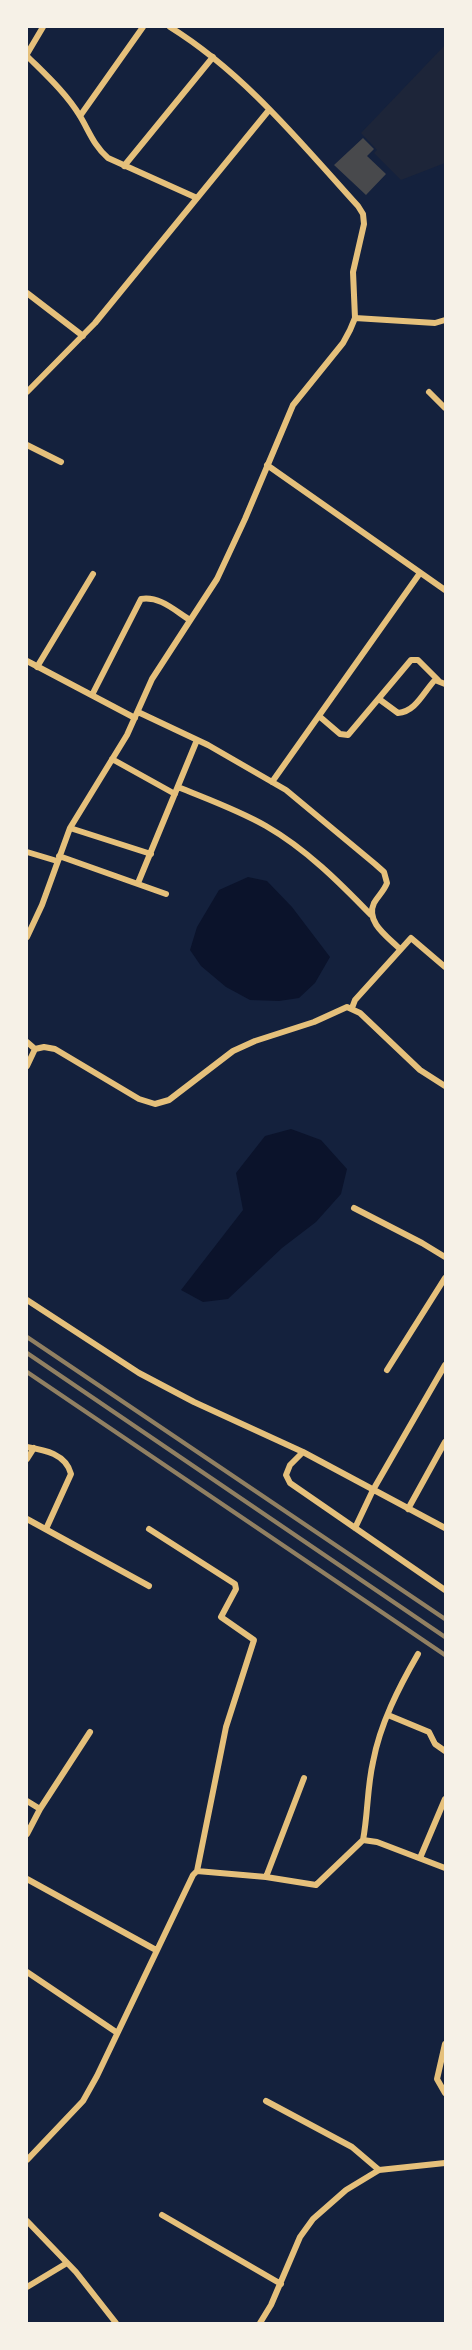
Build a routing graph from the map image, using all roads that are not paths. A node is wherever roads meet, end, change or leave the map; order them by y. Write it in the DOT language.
graph roads {
  1 [pos="43,27"];
  2 [pos="143,27"];
  3 [pos="170,27"];
  4 [pos="27,55"];
  5 [pos="213,57"];
  6 [pos="269,110"];
  7 [pos="80,116"];
  8 [pos="124,166"];
  9 [pos="197,198"];
  10 [pos="27,293"];
  11 [pos="354,318"];
  12 [pos="445,320"];
  13 [pos="83,336"];
  14 [pos="27,392"];
  15 [pos="429,392"];
  16 [pos="445,408"];
  17 [pos="27,445"];
  18 [pos="61,462"];
  19 [pos="267,465"];
  20 [pos="420,573"];
  21 [pos="93,574"];
  22 [pos="445,590"];
  23 [pos="190,620"];
  24 [pos="27,661"];
  25 [pos="37,667"];
  26 [pos="438,680"];
  27 [pos="445,684"];
  28 [pos="92,695"];
  29 [pos="379,699"];
  30 [pos="137,715"];
  31 [pos="319,716"];
  32 [pos="197,740"];
  33 [pos="112,759"];
  34 [pos="272,782"];
  35 [pos="178,787"];
  36 [pos="175,794"];
  37 [pos="70,828"];
  38 [pos="27,852"];
  39 [pos="151,854"];
  40 [pos="58,858"];
  41 [pos="138,883"];
  42 [pos="166,894"];
  43 [pos="371,915"];
  44 [pos="27,937"];
  45 [pos="400,949"];
  46 [pos="445,967"];
  47 [pos="352,1008"];
  48 [pos="27,1042"];
  49 [pos="35,1048"];
  50 [pos="27,1066"];
  51 [pos="444,1084"];
  52 [pos="354,1208"];
  53 [pos="445,1257"];
  54 [pos="445,1278"];
  55 [pos="27,1300"];
  56 [pos="445,1365"];
  57 [pos="387,1370"];
  58 [pos="445,1442"];
  59 [pos="30,1448"];
  60 [pos="303,1452"];
  61 [pos="27,1459"];
  62 [pos="373,1490"];
  63 [pos="408,1509"];
  64 [pos="27,1519"];
  65 [pos="355,1528"];
  66 [pos="445,1528"];
  67 [pos="149,1529"];
  68 [pos="46,1530"];
  69 [pos="149,1586"];
  70 [pos="445,1590"];
  71 [pos="418,1654"];
  72 [pos="388,1715"];
  73 [pos="90,1732"];
  74 [pos="445,1751"];
  75 [pos="304,1778"];
  76 [pos="445,1799"];
  77 [pos="27,1801"];
  78 [pos="40,1809"];
  79 [pos="27,1834"];
  80 [pos="363,1840"];
  81 [pos="420,1858"];
  82 [pos="445,1868"];
  83 [pos="197,1871"];
  84 [pos="266,1877"];
  85 [pos="27,1880"];
  86 [pos="156,1950"];
  87 [pos="27,1972"];
  88 [pos="116,2032"];
  89 [pos="445,2044"];
  90 [pos="445,2093"];
  91 [pos="266,2101"];
  92 [pos="27,2160"];
  93 [pos="445,2163"];
  94 [pos="379,2170"];
  95 [pos="162,2215"];
  96 [pos="27,2221"];
  97 [pos="67,2263"];
  98 [pos="281,2284"];
  99 [pos="27,2287"];
  100 [pos="116,2323"];
  101 [pos="260,2323"];
  1 -- 4 [label="street"];
  2 -- 7 [label="street"];
  3 -- 5 [label="street"];
  4 -- 7 [label="street"];
  5 -- 6 [label="street"];
  5 -- 8 [label="street"];
  6 -- 9 [label="street"];
  6 -- 11 [label="street"];
  7 -- 8 [label="street"];
  8 -- 9 [label="street"];
  9 -- 13 [label="street"];
  10 -- 13 [label="street"];
  11 -- 12 [label="street"];
  11 -- 19 [label="street"];
  13 -- 14 [label="street"];
  15 -- 16 [label="street"];
  17 -- 18 [label="street"];
  19 -- 20 [label="street"];
  19 -- 23 [label="street"];
  20 -- 22 [label="street"];
  20 -- 31 [label="street"];
  21 -- 25 [label="street"];
  23 -- 28 [label="street"];
  23 -- 30 [label="street"];
  24 -- 25 [label="street"];
  25 -- 28 [label="street"];
  26 -- 27 [label="street"];
  26 -- 29 [label="street"];
  26 -- 29 [label="street"];
  28 -- 30 [label="street"];
  29 -- 31 [label="street"];
  30 -- 32 [label="street"];
  30 -- 33 [label="street"];
  31 -- 34 [label="street"];
  32 -- 34 [label="street"];
  32 -- 35 [label="street"];
  33 -- 36 [label="street"];
  33 -- 37 [label="street"];
  34 -- 43 [label="street"];
  35 -- 36 [label="street"];
  35 -- 43 [label="street"];
  36 -- 39 [label="street"];
  37 -- 39 [label="street"];
  37 -- 40 [label="street"];
  38 -- 40 [label="street"];
  39 -- 41 [label="street"];
  40 -- 41 [label="street"];
  40 -- 44 [label="street"];
  41 -- 42 [label="street"];
  43 -- 45 [label="street"];
  45 -- 46 [label="street"];
  45 -- 47 [label="street"];
  47 -- 49 [label="street"];
  47 -- 51 [label="street"];
  48 -- 49 [label="street"];
  49 -- 50 [label="street"];
  52 -- 53 [label="street"];
  54 -- 57 [label="street"];
  55 -- 60 [label="street"];
  56 -- 62 [label="street"];
  58 -- 63 [label="street"];
  59 -- 61 [label="street"];
  59 -- 68 [label="street"];
  60 -- 62 [label="street"];
  60 -- 65 [label="street"];
  62 -- 63 [label="street"];
  62 -- 65 [label="street"];
  63 -- 66 [label="street"];
  64 -- 68 [label="street"];
  65 -- 70 [label="street"];
  67 -- 83 [label="street"];
  68 -- 69 [label="street"];
  71 -- 72 [label="street"];
  72 -- 74 [label="street"];
  72 -- 80 [label="street"];
  73 -- 78 [label="street"];
  75 -- 84 [label="street"];
  76 -- 81 [label="street"];
  77 -- 78 [label="street"];
  78 -- 79 [label="street"];
  80 -- 81 [label="street"];
  80 -- 84 [label="street"];
  81 -- 82 [label="street"];
  83 -- 84 [label="street"];
  83 -- 86 [label="street"];
  85 -- 86 [label="street"];
  86 -- 88 [label="street"];
  87 -- 88 [label="street"];
  88 -- 92 [label="street"];
  89 -- 90 [label="street"];
  91 -- 94 [label="street"];
  93 -- 94 [label="street"];
  94 -- 98 [label="street"];
  95 -- 98 [label="street"];
  96 -- 97 [label="street"];
  97 -- 99 [label="street"];
  97 -- 100 [label="street"];
  98 -- 101 [label="street"];
}
